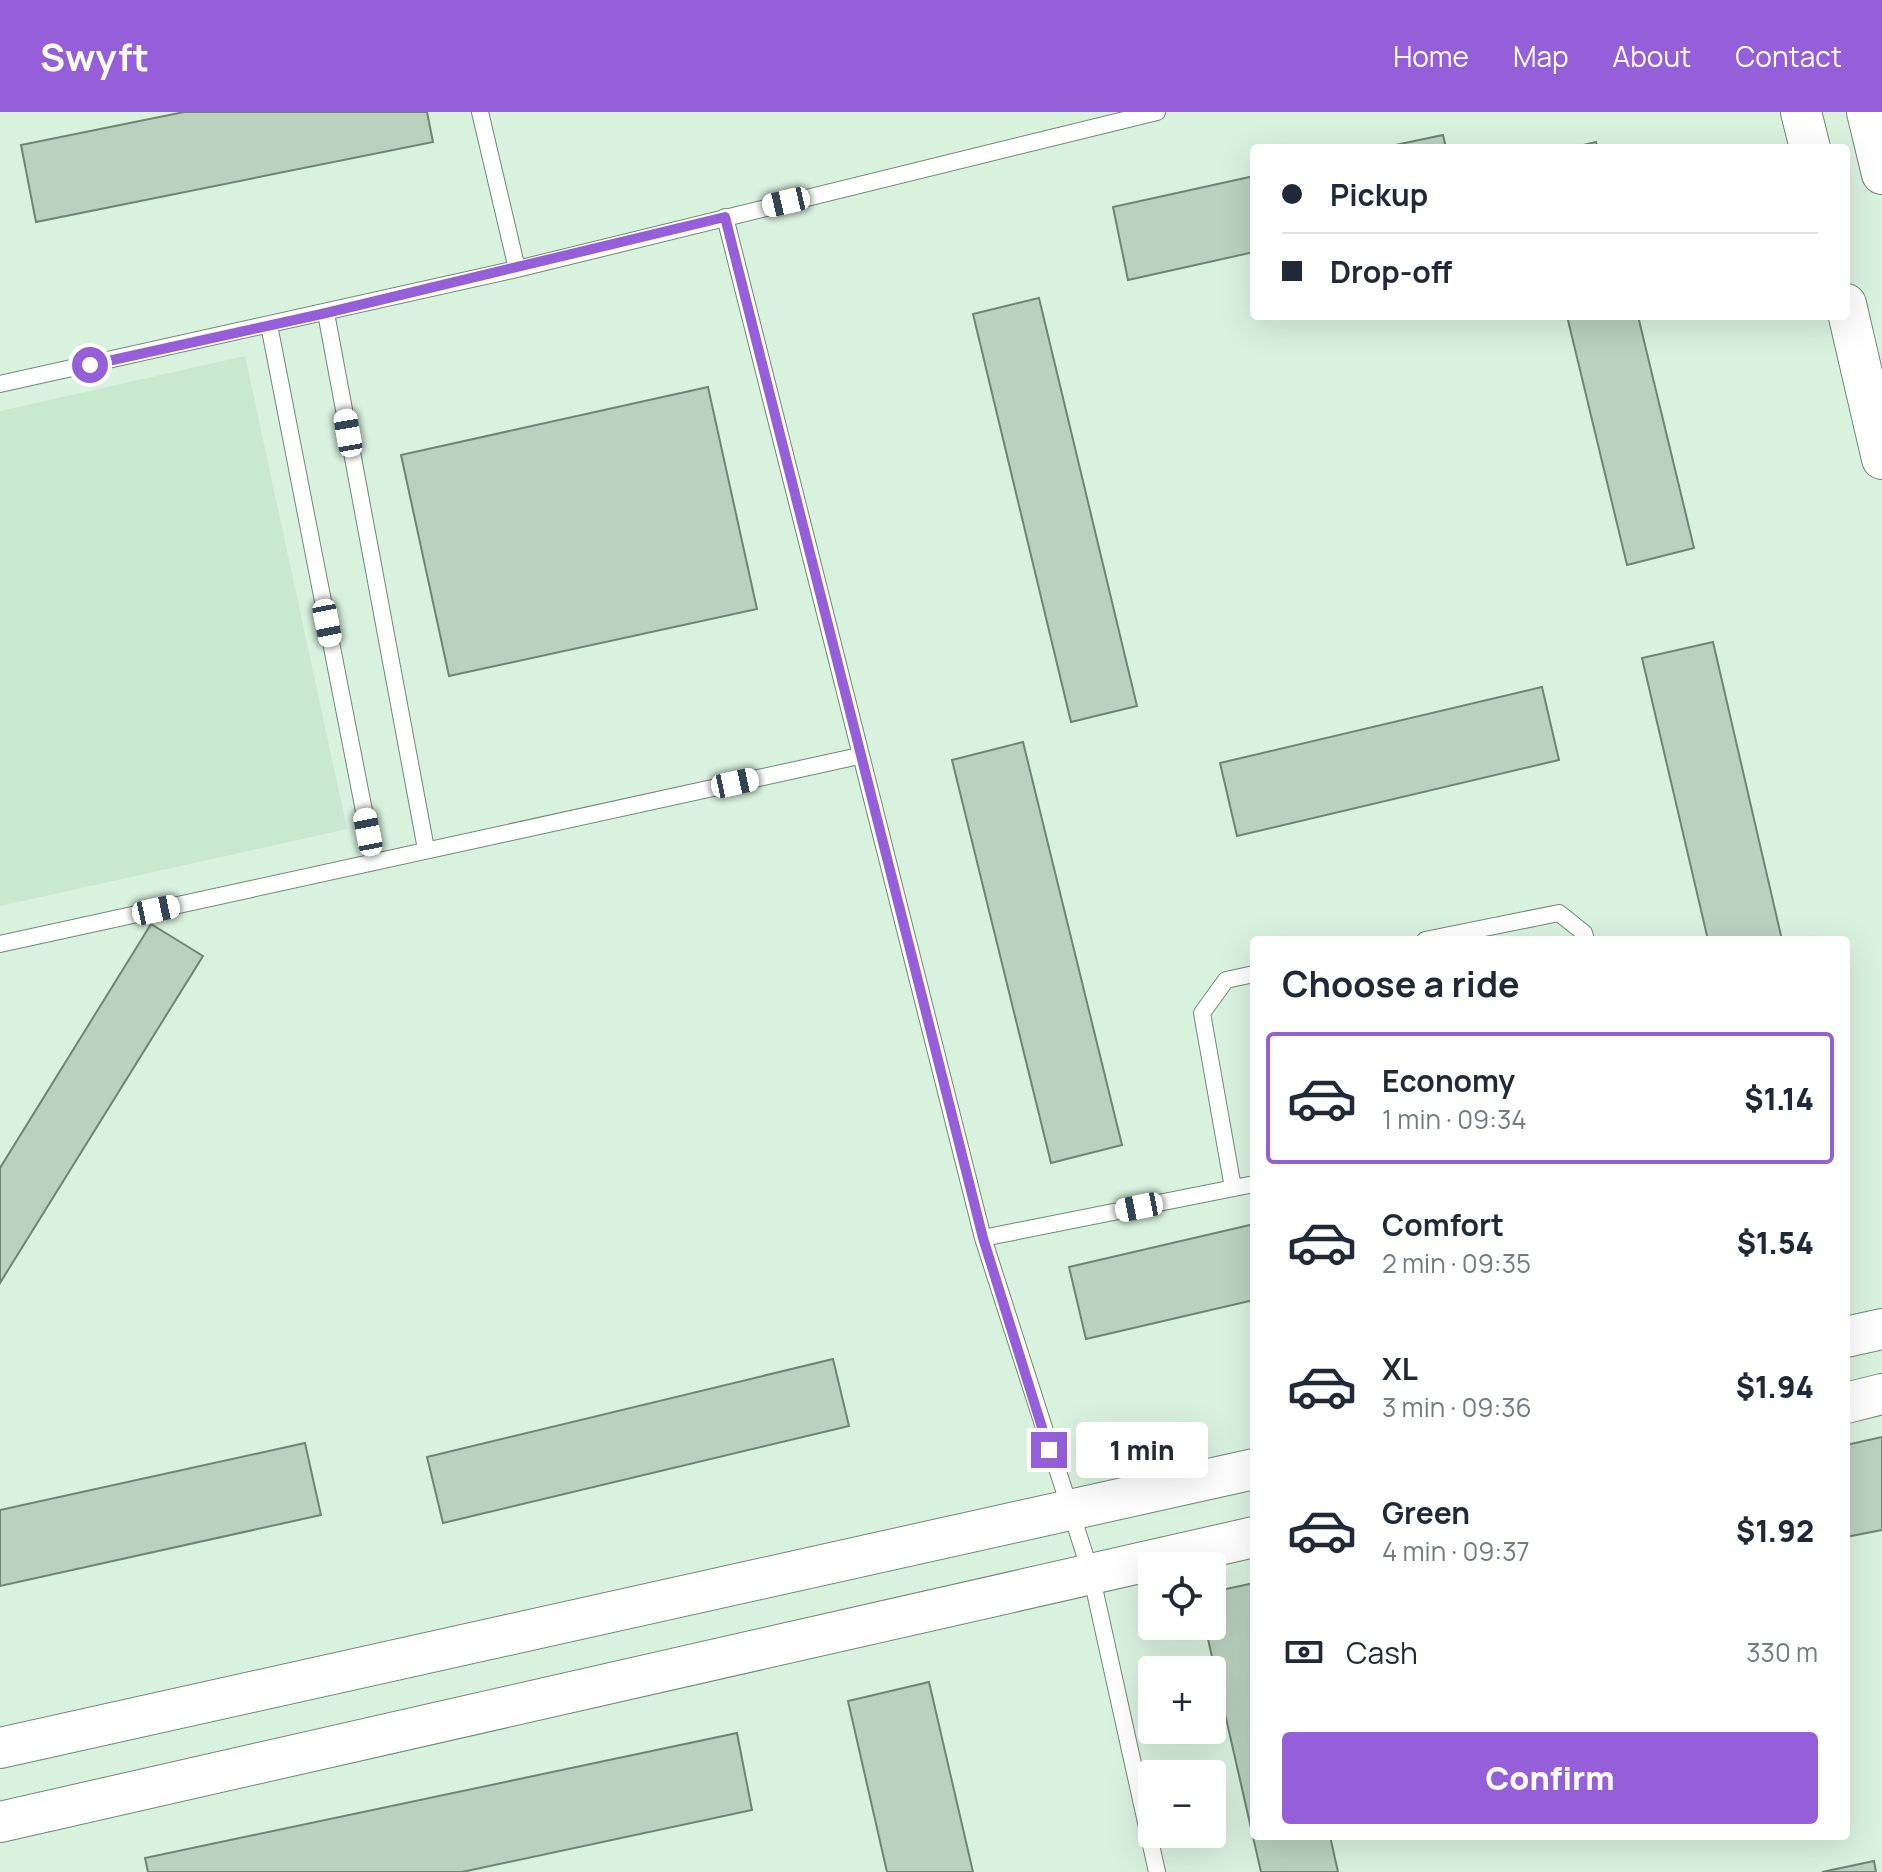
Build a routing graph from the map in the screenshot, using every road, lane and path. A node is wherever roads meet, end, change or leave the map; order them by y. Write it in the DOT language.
graph roads {
  1 [pos="480,112"];
  2 [pos="1157,112"];
  3 [pos="1801,112"];
  4 [pos="1867,112"];
  5 [pos="1809,144"];
  6 [pos="1882,174"];
  7 [pos="725,217"];
  8 [pos="517,269"];
  9 [pos="326,313"];
  10 [pos="1850,320"];
  11 [pos="269,325"];
  12 [pos="0,384"];
  13 [pos="1882,459"];
  14 [pos="859,756"];
  15 [pos="426,849"];
  16 [pos="374,862"];
  17 [pos="1445,936"];
  18 [pos="1585,936"];
  19 [pos="0,944"];
  20 [pos="1250,975"];
  21 [pos="1250,1185"];
  22 [pos="1233,1188"];
  23 [pos="983,1238"];
  24 [pos="1882,1329"];
  25 [pos="1850,1336"];
  26 [pos="1882,1394"];
  27 [pos="1850,1402"];
  28 [pos="1250,1470"];
  29 [pos="1068,1511"];
  30 [pos="1250,1538"];
  31 [pos="1091,1574"];
  32 [pos="0,1748"];
  33 [pos="0,1822"];
  34 [pos="1157,1872"];
  1 -- 8 [label="lane"];
  2 -- 7 [label="lane"];
  3 -- 5 [label="street"];
  4 -- 6 [label="street"];
  7 -- 8 [label="lane"];
  7 -- 14 [label="lane"];
  8 -- 9 [label="lane"];
  9 -- 11 [label="lane"];
  9 -- 15 [label="lane"];
  10 -- 13 [label="street"];
  11 -- 12 [label="lane"];
  11 -- 16 [label="lane"];
  14 -- 15 [label="lane"];
  14 -- 23 [label="lane"];
  15 -- 16 [label="lane"];
  16 -- 19 [label="lane"];
  17 -- 18 [label="lane"];
  20 -- 22 [label="lane"];
  21 -- 22 [label="lane"];
  22 -- 23 [label="lane"];
  23 -- 29 [label="lane"];
  24 -- 25 [label="street"];
  26 -- 27 [label="street"];
  28 -- 29 [label="street"];
  29 -- 31 [label="lane"];
  29 -- 32 [label="street"];
  30 -- 31 [label="street"];
  31 -- 33 [label="street"];
  31 -- 34 [label="lane"];
}
